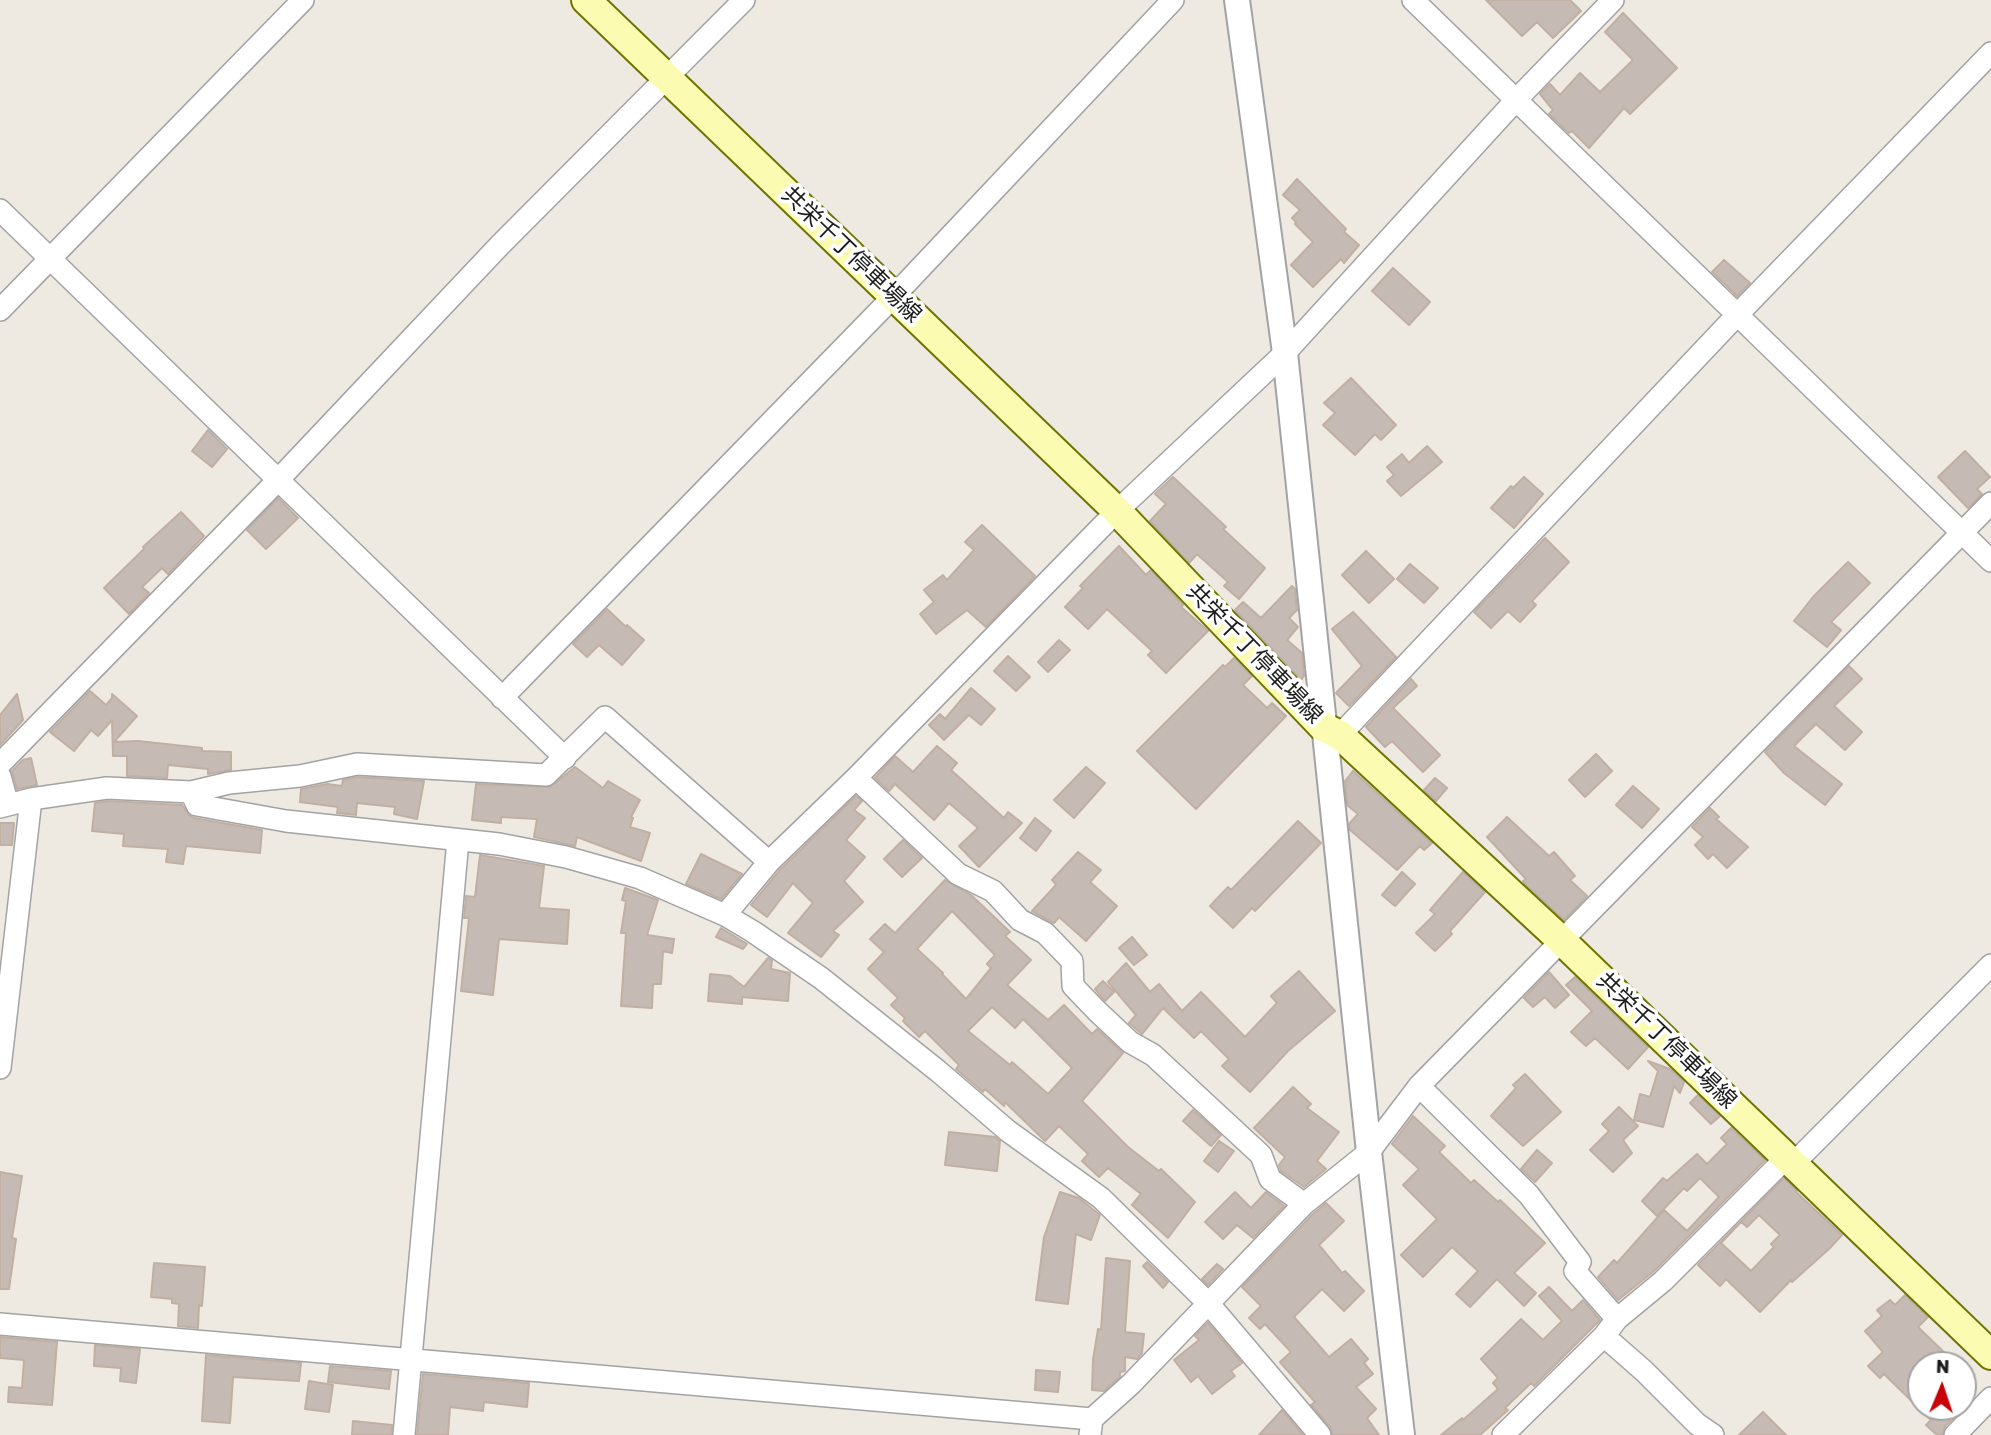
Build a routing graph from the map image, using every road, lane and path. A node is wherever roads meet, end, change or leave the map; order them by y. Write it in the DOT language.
graph roads {
  1 [pos="303,0"];
  2 [pos="586,0"];
  3 [pos="744,0"];
  4 [pos="1173,0"];
  5 [pos="1237,0"];
  6 [pos="1413,0"];
  7 [pos="1612,0"];
  8 [pos="1991,53"];
  9 [pos="668,78"];
  10 [pos="1516,100"];
  11 [pos="0,210"];
  12 [pos="50,258"];
  13 [pos="894,296"];
  14 [pos="0,310"];
  15 [pos="1737,315"];
  16 [pos="1285,353"];
  17 [pos="278,480"];
  18 [pos="1991,503"];
  19 [pos="1116,511"];
  20 [pos="1962,533"];
  21 [pos="1991,561"];
  22 [pos="502,698"];
  23 [pos="1331,731"];
  24 [pos="565,758"];
  25 [pos="0,764"];
  26 [pos="0,776"];
  27 [pos="856,778"];
  28 [pos="191,792"];
  29 [pos="31,799"];
  30 [pos="4,806"];
  31 [pos="458,840"];
  32 [pos="769,862"];
  33 [pos="725,915"];
  34 [pos="1562,941"];
  35 [pos="1991,965"];
  36 [pos="0,1069"];
  37 [pos="1419,1086"];
  38 [pos="1369,1152"];
  39 [pos="1793,1164"];
  40 [pos="1304,1204"];
  41 [pos="1209,1304"];
  42 [pos="1618,1319"];
  43 [pos="0,1324"];
  44 [pos="1601,1339"];
  45 [pos="1991,1354"];
  46 [pos="411,1360"];
  47 [pos="1991,1398"];
  48 [pos="1091,1427"];
  49 [pos="404,1435"];
  50 [pos="1320,1435"];
  51 [pos="1402,1435"];
  52 [pos="1503,1435"];
  53 [pos="1694,1435"];
  54 [pos="1713,1435"];
  55 [pos="1955,1435"];
  1 -- 12 [label="street"];
  2 -- 9 [label="main road, 共栄千丁停車場線"];
  3 -- 9 [label="street"];
  4 -- 13 [label="street"];
  5 -- 16 [label="street"];
  6 -- 10 [label="street"];
  7 -- 10 [label="street"];
  8 -- 15 [label="street"];
  9 -- 13 [label="main road, 共栄千丁停車場線"];
  9 -- 17 [label="street"];
  10 -- 15 [label="street"];
  10 -- 16 [label="street"];
  11 -- 12 [label="street"];
  12 -- 14 [label="street"];
  12 -- 17 [label="street"];
  13 -- 19 [label="main road, 共栄千丁停車場線"];
  13 -- 22 [label="street"];
  15 -- 20 [label="street"];
  15 -- 23 [label="street"];
  16 -- 19 [label="street"];
  16 -- 23 [label="street"];
  17 -- 22 [label="street"];
  17 -- 25 [label="street"];
  18 -- 20 [label="street"];
  19 -- 23 [label="main road, 共栄千丁停車場線"];
  19 -- 27 [label="street"];
  20 -- 21 [label="street"];
  20 -- 34 [label="street"];
  22 -- 24 [label="street"];
  23 -- 34 [label="main road, 共栄千丁停車場線"];
  23 -- 38 [label="street"];
  24 -- 28 [label="street"];
  24 -- 32 [label="street"];
  26 -- 30 [label="street"];
  27 -- 32 [label="street"];
  27 -- 40 [label="street"];
  28 -- 29 [label="street"];
  28 -- 31 [label="street"];
  29 -- 30 [label="street"];
  29 -- 36 [label="street"];
  31 -- 33 [label="street"];
  31 -- 46 [label="street"];
  32 -- 33 [label="street"];
  33 -- 41 [label="street"];
  34 -- 37 [label="street"];
  34 -- 39 [label="main road, 共栄千丁停車場線"];
  35 -- 39 [label="street"];
  37 -- 38 [label="street"];
  37 -- 42 [label="street"];
  38 -- 40 [label="street"];
  38 -- 51 [label="street"];
  39 -- 42 [label="street"];
  39 -- 45 [label="main road, 共栄千丁停車場線"];
  40 -- 41 [label="street"];
  41 -- 48 [label="street"];
  41 -- 50 [label="street"];
  42 -- 44 [label="street"];
  43 -- 46 [label="street"];
  44 -- 52 [label="street"];
  44 -- 53 [label="street"];
  44 -- 54 [label="street"];
  46 -- 48 [label="street"];
  46 -- 49 [label="street"];
  47 -- 55 [label="street"];
}
